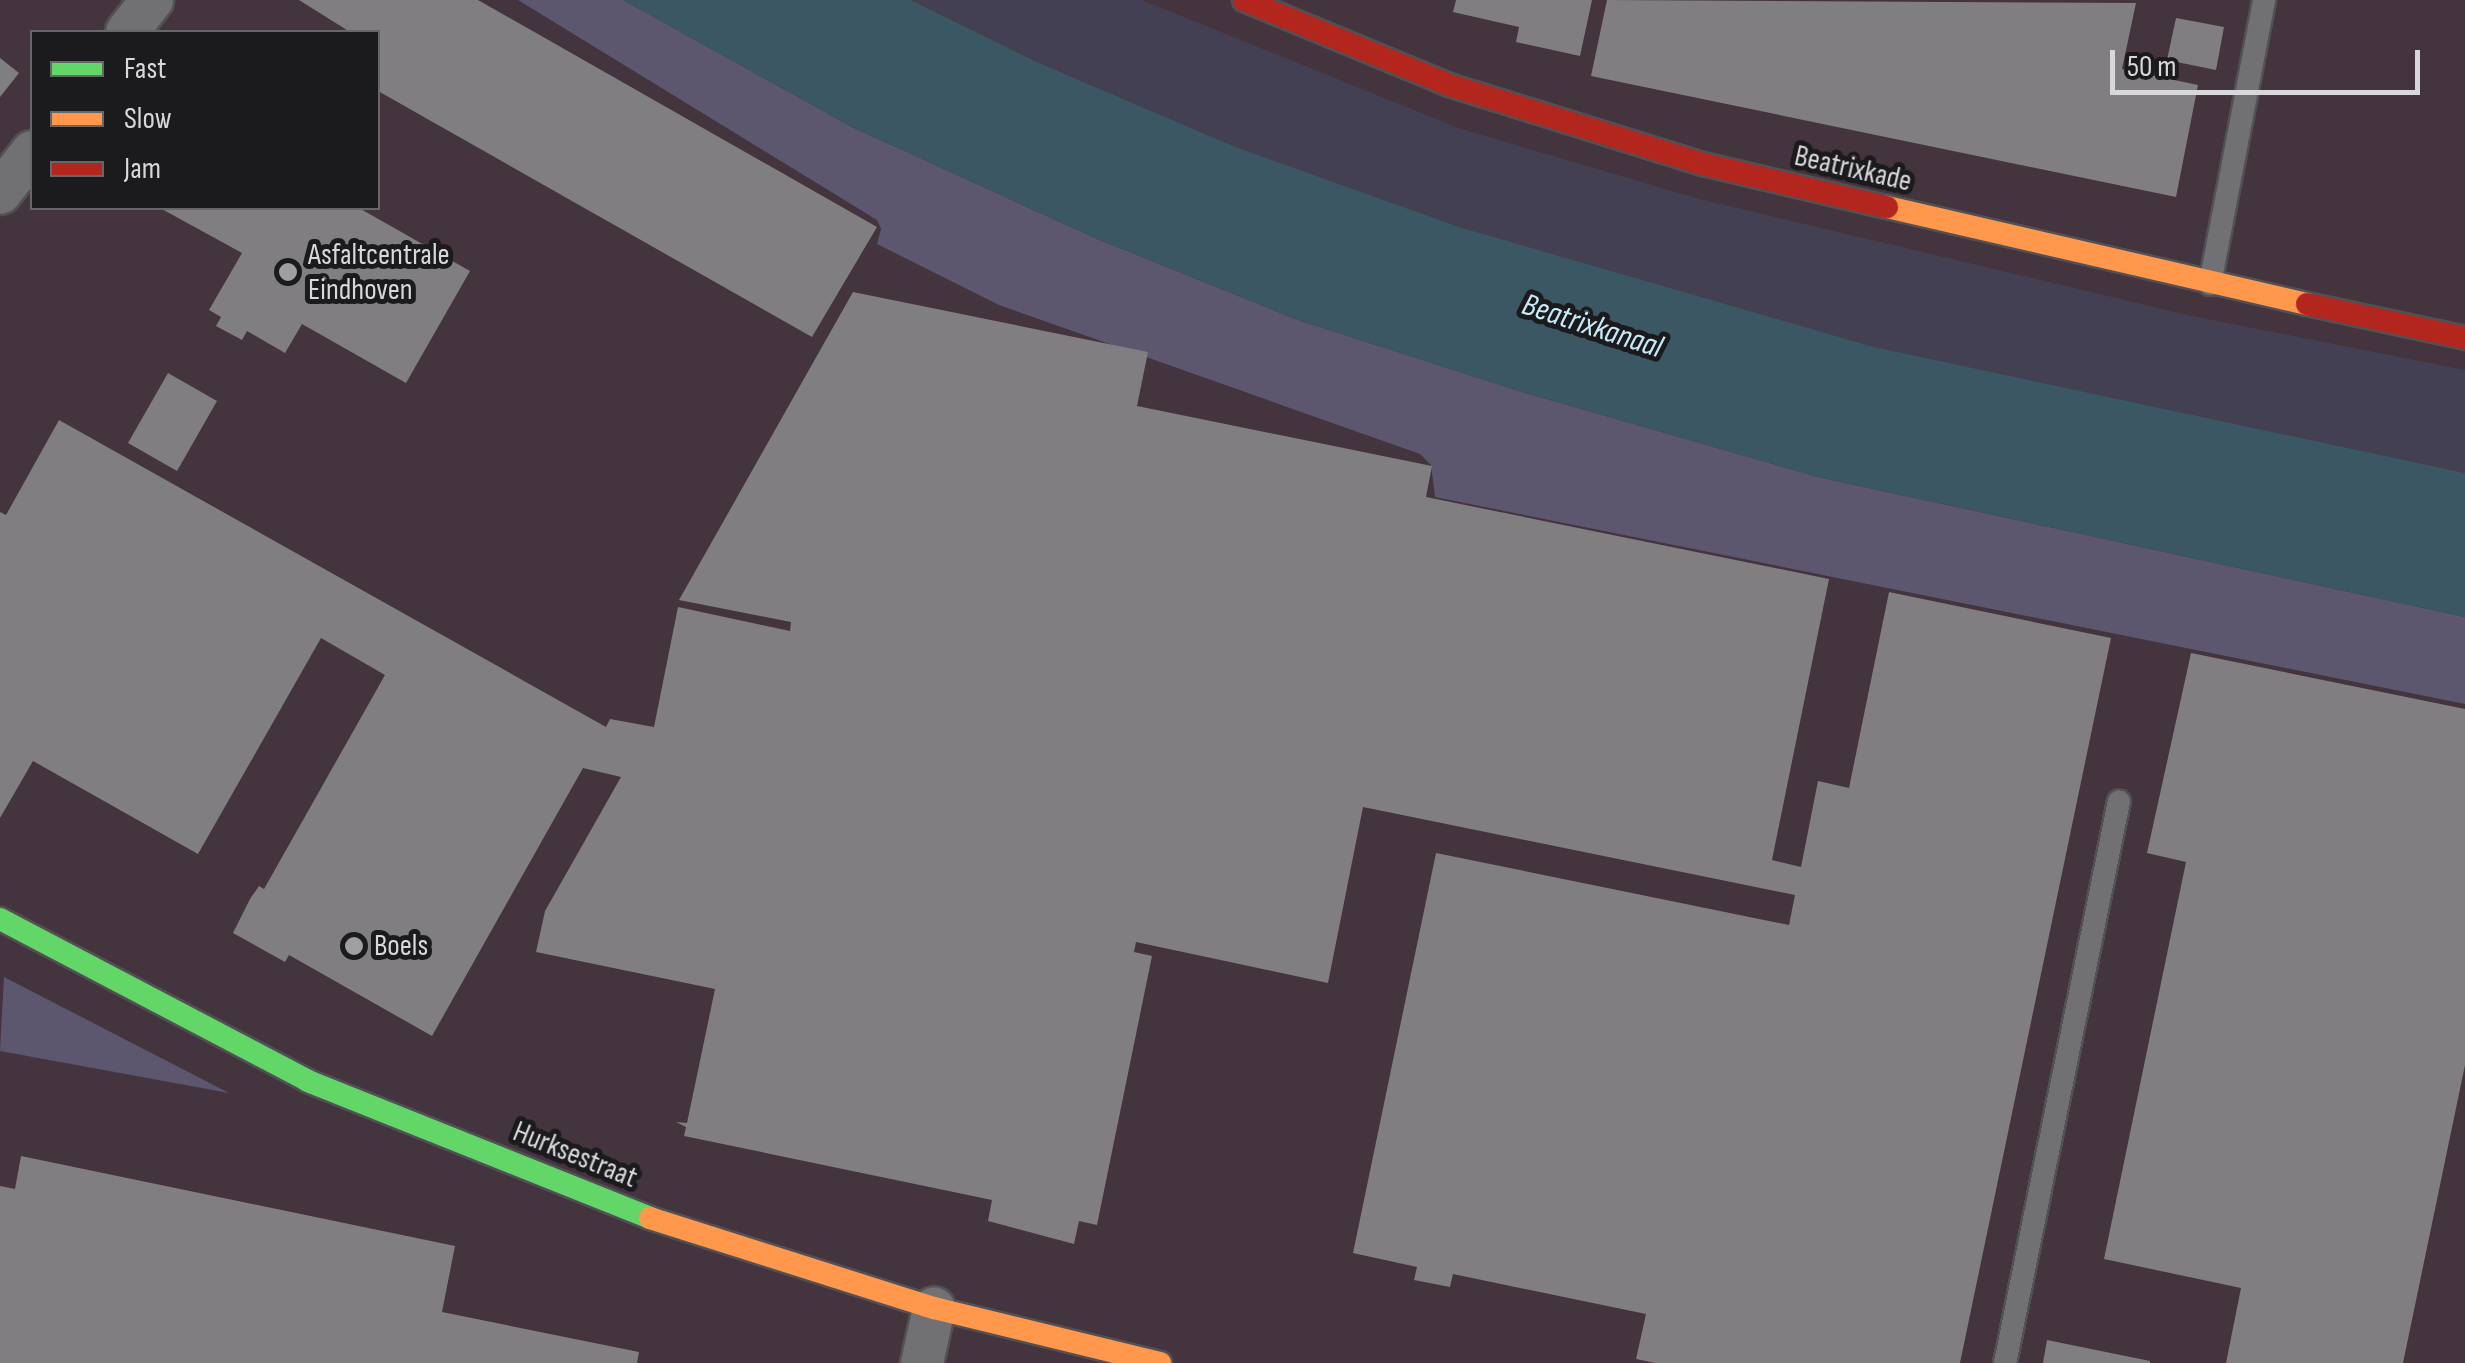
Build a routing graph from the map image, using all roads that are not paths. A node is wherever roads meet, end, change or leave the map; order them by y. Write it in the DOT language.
graph roads {
  1 [pos="152,0"];
  2 [pos="1244,0"];
  3 [pos="2264,0"];
  4 [pos="128,30"];
  5 [pos="30,155"];
  6 [pos="0,193"];
  7 [pos="2210,284"];
  8 [pos="2465,338"];
  9 [pos="2120,801"];
  10 [pos="0,918"];
  11 [pos="934,1308"];
  12 [pos="922,1363"];
  13 [pos="1160,1363"];
  14 [pos="2005,1363"];
  1 -- 4 [label="street"];
  2 -- 7 [label="street, Beatrixkade"];
  3 -- 7 [label="lane"];
  5 -- 6 [label="street"];
  7 -- 8 [label="street, Beatrixkade"];
  9 -- 14 [label="lane"];
  10 -- 11 [label="street, Hurksestraat"];
  11 -- 12 [label="street"];
  11 -- 13 [label="street, Hurksestraat"];
}
